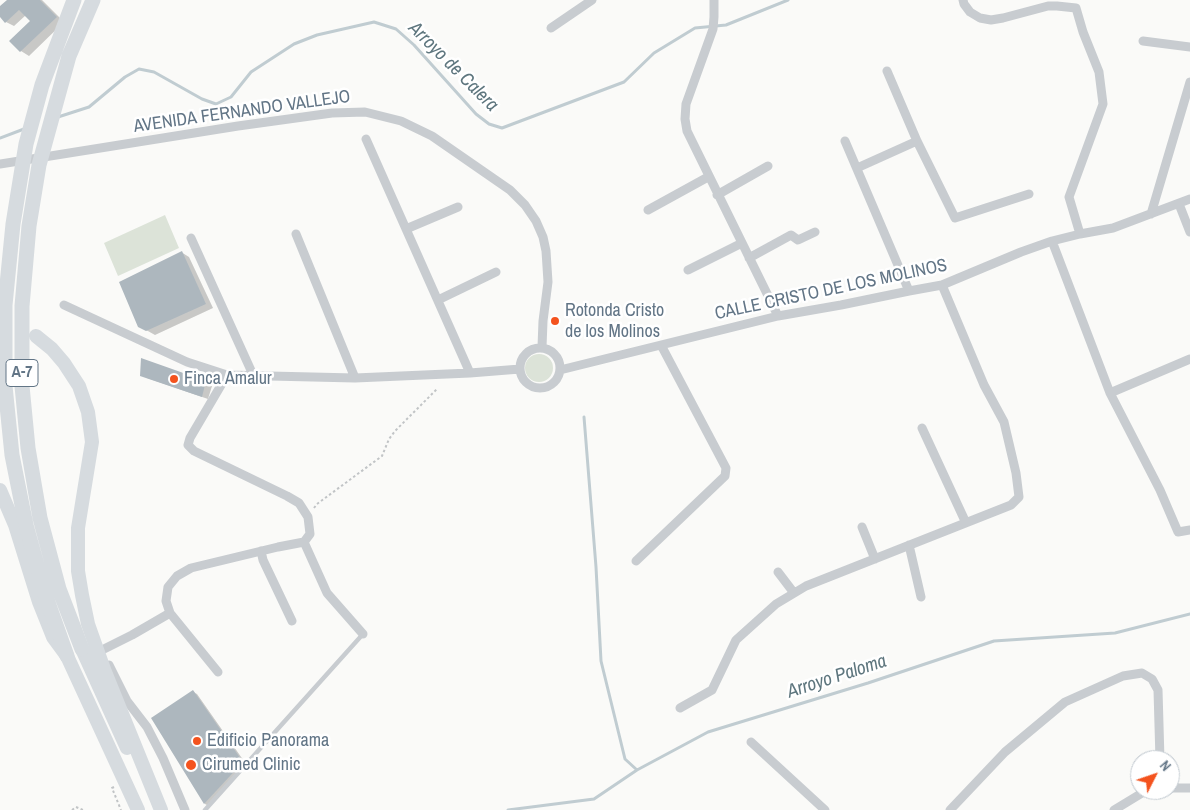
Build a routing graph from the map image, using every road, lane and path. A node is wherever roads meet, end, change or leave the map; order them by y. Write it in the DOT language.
graph roads {
  1 [pos="74,0"];
  2 [pos="93,0"];
  3 [pos="592,0"];
  4 [pos="714,0"];
  5 [pos="963,0"];
  6 [pos="1077,4"];
  7 [pos="551,28"];
  8 [pos="1143,41"];
  9 [pos="1190,47"];
  10 [pos="887,71"];
  11 [pos="1190,82"];
  12 [pos="366,139"];
  13 [pos="845,140"];
  14 [pos="917,141"];
  15 [pos="0,164"];
  16 [pos="768,166"];
  17 [pos="856,168"];
  18 [pos="708,177"];
  19 [pos="1029,194"];
  20 [pos="717,195"];
  21 [pos="1190,199"];
  22 [pos="1179,204"];
  23 [pos="458,207"];
  24 [pos="648,210"];
  25 [pos="1151,214"];
  26 [pos="406,229"];
  27 [pos="816,232"];
  28 [pos="1190,232"];
  29 [pos="296,234"];
  30 [pos="1080,234"];
  31 [pos="191,238"];
  32 [pos="1052,241"];
  33 [pos="742,243"];
  34 [pos="749,258"];
  35 [pos="688,270"];
  36 [pos="496,272"];
  37 [pos="942,285"];
  38 [pos="909,290"];
  39 [pos="438,300"];
  40 [pos="64,305"];
  41 [pos="778,316"];
  42 [pos="36,336"];
  43 [pos="661,345"];
  44 [pos="542,347"];
  45 [pos="1190,358"];
  46 [pos="520,369"];
  47 [pos="560,370"];
  48 [pos="470,373"];
  49 [pos="227,375"];
  50 [pos="254,376"];
  51 [pos="355,378"];
  52 [pos="438,388"];
  53 [pos="1110,392"];
  54 [pos="922,428"];
  55 [pos="0,490"];
  56 [pos="308,517"];
  57 [pos="966,523"];
  58 [pos="862,527"];
  59 [pos="1190,530"];
  60 [pos="304,542"];
  61 [pos="909,545"];
  62 [pos="260,551"];
  63 [pos="875,559"];
  64 [pos="636,561"];
  65 [pos="778,572"];
  66 [pos="794,593"];
  67 [pos="921,597"];
  68 [pos="170,613"];
  69 [pos="292,621"];
  70 [pos="363,634"];
  71 [pos="82,649"];
  72 [pos="100,651"];
  73 [pos="67,656"];
  74 [pos="218,672"];
  75 [pos="680,708"];
  76 [pos="751,742"];
  77 [pos="1160,750"];
  78 [pos="1130,800"];
  79 [pos="72,810"];
  80 [pos="83,810"];
  81 [pos="123,810"];
  82 [pos="138,810"];
  83 [pos="155,810"];
  84 [pos="161,810"];
  85 [pos="186,810"];
  86 [pos="205,810"];
  87 [pos="825,810"];
  88 [pos="950,810"];
  89 [pos="1114,810"];
  1 -- 73 [label="highway, A-7"];
  2 -- 71 [label="highway, A-7"];
  3 -- 7 [label="street"];
  4 -- 18 [label="street"];
  5 -- 6 [label="street"];
  6 -- 30 [label="street"];
  8 -- 9 [label="street"];
  10 -- 14 [label="street"];
  11 -- 25 [label="street"];
  12 -- 26 [label="street"];
  13 -- 17 [label="street"];
  14 -- 17 [label="street"];
  14 -- 19 [label="street"];
  15 -- 44 [label="street, AVENIDA FERNANDO VALLEJO"];
  16 -- 20 [label="street"];
  17 -- 38 [label="street"];
  18 -- 20 [label="street"];
  18 -- 24 [label="street"];
  20 -- 33 [label="street"];
  21 -- 22 [label="street, CALLE CRISTO DE LOS MOLINOS"];
  22 -- 25 [label="street, CALLE CRISTO DE LOS MOLINOS"];
  22 -- 28 [label="street"];
  23 -- 26 [label="street"];
  25 -- 30 [label="street, CALLE CRISTO DE LOS MOLINOS"];
  26 -- 39 [label="street"];
  27 -- 34 [label="street"];
  29 -- 51 [label="street"];
  30 -- 32 [label="street, CALLE CRISTO DE LOS MOLINOS"];
  31 -- 50 [label="street"];
  32 -- 37 [label="street, CALLE CRISTO DE LOS MOLINOS"];
  32 -- 53 [label="street"];
  33 -- 34 [label="street"];
  33 -- 35 [label="street"];
  34 -- 41 [label="street"];
  36 -- 39 [label="street"];
  37 -- 38 [label="street, CALLE CRISTO DE LOS MOLINOS"];
  37 -- 57 [label="street"];
  38 -- 41 [label="street, CALLE CRISTO DE LOS MOLINOS"];
  39 -- 48 [label="street"];
  40 -- 49 [label="street"];
  41 -- 43 [label="street, CALLE CRISTO DE LOS MOLINOS"];
  42 -- 72 [label="highway"];
  43 -- 47 [label="street, CALLE CRISTO DE LOS MOLINOS"];
  43 -- 64 [label="street"];
  44 -- 46 [label="street"];
  44 -- 47 [label="street"];
  45 -- 53 [label="street"];
  46 -- 47 [label="street"];
  46 -- 48 [label="street"];
  48 -- 51 [label="street"];
  49 -- 50 [label="street"];
  49 -- 56 [label="street"];
  50 -- 51 [label="street"];
  52 -- 56 [label="path"];
  53 -- 59 [label="street"];
  54 -- 57 [label="street"];
  55 -- 73 [label="highway"];
  56 -- 60 [label="street"];
  57 -- 61 [label="street"];
  58 -- 63 [label="street"];
  60 -- 62 [label="street"];
  60 -- 70 [label="street"];
  61 -- 63 [label="street"];
  61 -- 67 [label="street"];
  62 -- 68 [label="street"];
  62 -- 69 [label="street"];
  63 -- 66 [label="street"];
  65 -- 66 [label="street"];
  66 -- 75 [label="street"];
  68 -- 72 [label="street"];
  68 -- 74 [label="street"];
  70 -- 86 [label="lane"];
  71 -- 83 [label="highway, A-7"];
  72 -- 84 [label="highway"];
  72 -- 85 [label="street"];
  73 -- 82 [label="highway, A-7"];
  76 -- 87 [label="street"];
  77 -- 88 [label="street"];
  78 -- 89 [label="street"];
  79 -- 80 [label="path"];
  81 -- 81 [label="path"];
}
